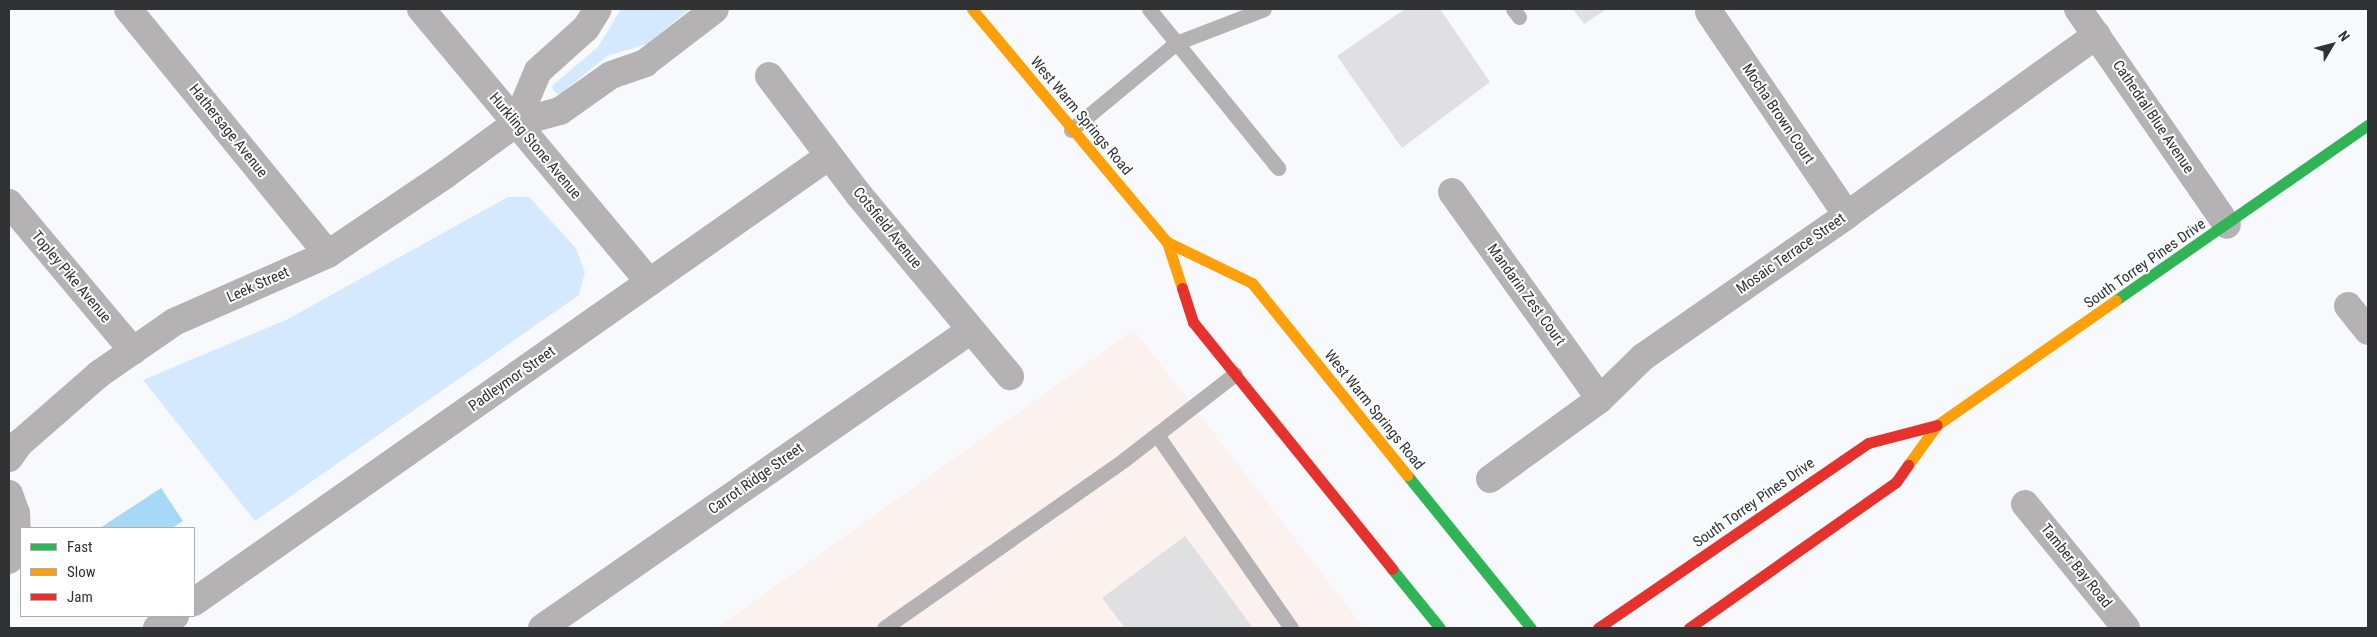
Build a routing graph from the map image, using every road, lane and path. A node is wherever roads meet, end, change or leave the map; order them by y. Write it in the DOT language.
graph roads {
  1 [pos="128,9"];
  2 [pos="421,9"];
  3 [pos="598,9"];
  4 [pos="715,9"];
  5 [pos="972,9"];
  6 [pos="1149,9"];
  7 [pos="1264,9"];
  8 [pos="2078,9"];
  9 [pos="1709,12"];
  10 [pos="2097,35"];
  11 [pos="1176,43"];
  12 [pos="769,76"];
  13 [pos="516,123"];
  14 [pos="2368,125"];
  15 [pos="1071,130"];
  16 [pos="829,156"];
  17 [pos="1278,168"];
  18 [pos="1452,192"];
  19 [pos="9,202"];
  20 [pos="1847,215"];
  21 [pos="2227,225"];
  22 [pos="1167,242"];
  23 [pos="328,254"];
  24 [pos="650,282"];
  25 [pos="2348,306"];
  26 [pos="971,330"];
  27 [pos="2368,331"];
  28 [pos="133,351"];
  29 [pos="1235,374"];
  30 [pos="1010,376"];
  31 [pos="1600,399"];
  32 [pos="1937,425"];
  33 [pos="1157,435"];
  34 [pos="9,458"];
  35 [pos="1490,479"];
  36 [pos="9,494"];
  37 [pos="2025,504"];
  38 [pos="9,560"];
  39 [pos="195,601"];
  40 [pos="174,617"];
  41 [pos="157,628"];
  42 [pos="542,628"];
  43 [pos="884,628"];
  44 [pos="1291,628"];
  45 [pos="1440,628"];
  46 [pos="1531,628"];
  47 [pos="1598,628"];
  48 [pos="1689,628"];
  49 [pos="2126,628"];
  1 -- 23 [label="street, Hathersage Avenue"];
  2 -- 13 [label="street, Hurkling Stone Avenue"];
  3 -- 13 [label="street"];
  4 -- 13 [label="street, Leek Street"];
  5 -- 15 [label="main road, West Warm Springs Road"];
  6 -- 11 [label="lane"];
  7 -- 11 [label="lane"];
  8 -- 10 [label="street, Cathedral Blue Avenue"];
  9 -- 20 [label="street, Mocha Brown Court"];
  10 -- 20 [label="street, Mosaic Terrace Street"];
  10 -- 21 [label="street, Cathedral Blue Avenue"];
  11 -- 15 [label="lane"];
  11 -- 17 [label="lane"];
  12 -- 16 [label="street, Cotsfield Avenue"];
  13 -- 23 [label="street, Leek Street"];
  13 -- 24 [label="street, Hurkling Stone Avenue"];
  14 -- 21 [label="main road, South Torrey Pines Drive"];
  15 -- 22 [label="main road, West Warm Springs Road"];
  16 -- 24 [label="street, Padleymor Street"];
  16 -- 26 [label="street, Cotsfield Avenue"];
  18 -- 31 [label="street, Mandarin Zest Court"];
  19 -- 28 [label="street, Topley Pike Avenue"];
  20 -- 31 [label="street, Mosaic Terrace Street"];
  21 -- 32 [label="main road, South Torrey Pines Drive"];
  22 -- 29 [label="main road, West Warm Springs Road"];
  22 -- 46 [label="main road, West Warm Springs Road"];
  23 -- 28 [label="street, Leek Street"];
  24 -- 39 [label="street, Padleymor Street"];
  25 -- 27 [label="street"];
  26 -- 30 [label="street, Cotsfield Avenue"];
  26 -- 42 [label="street, Carrot Ridge Street"];
  28 -- 34 [label="street, Leek Street"];
  29 -- 33 [label="lane"];
  29 -- 45 [label="main road, West Warm Springs Road"];
  31 -- 35 [label="street, Mosaic Terrace Street"];
  32 -- 47 [label="main road, South Torrey Pines Drive"];
  32 -- 48 [label="main road, South Torrey Pines Drive"];
  33 -- 43 [label="lane"];
  33 -- 44 [label="lane"];
  36 -- 38 [label="street"];
  37 -- 49 [label="street, Tamber Bay Road"];
  40 -- 41 [label="street"];
}
